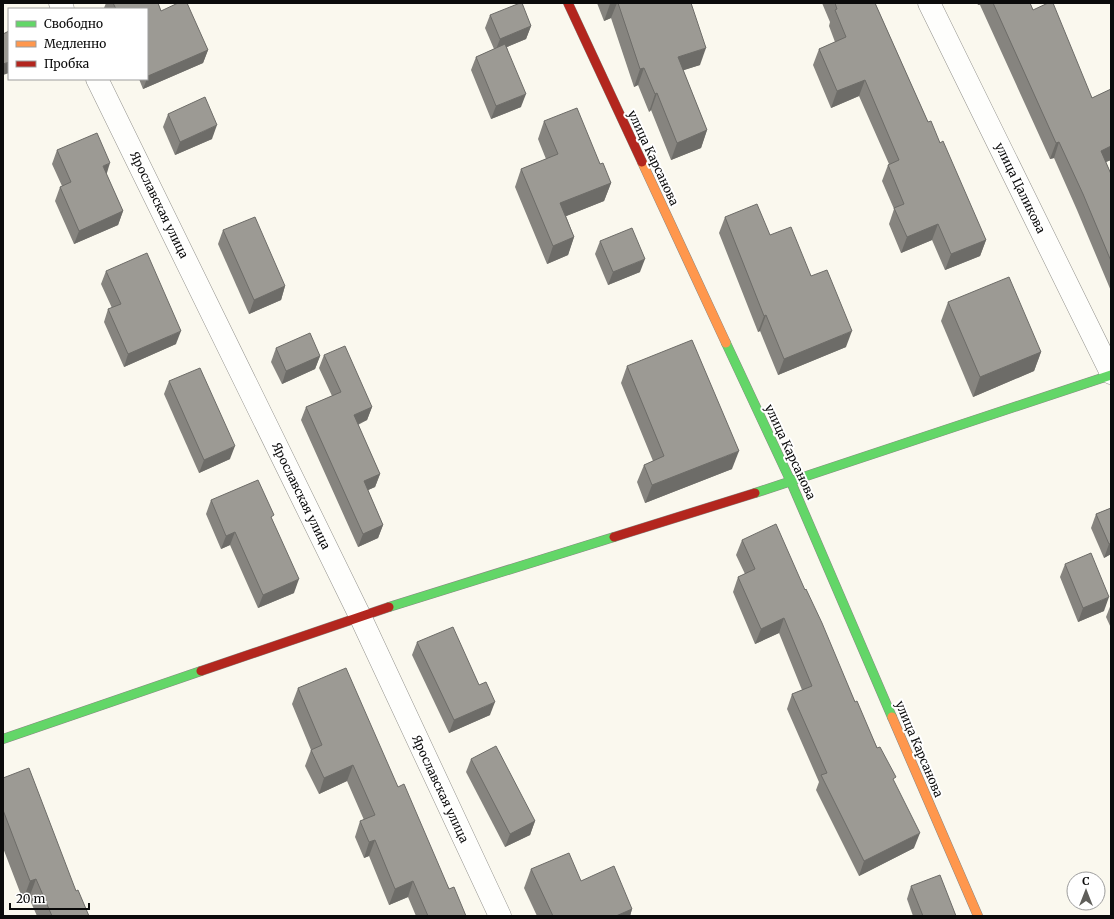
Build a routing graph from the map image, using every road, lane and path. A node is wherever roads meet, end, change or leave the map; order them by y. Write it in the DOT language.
graph roads {
  1 [pos="568,3"];
  2 [pos="929,3"];
  3 [pos="97,80"];
  4 [pos="1111,374"];
  5 [pos="791,482"];
  6 [pos="360,616"];
  7 [pos="3,739"];
  8 [pos="500,916"];
  9 [pos="978,916"];
  1 -- 5 [label="street, улица Карсанова"];
  2 -- 4 [label="street, улица Цаликова"];
  3 -- 6 [label="street, Ярославская улица"];
  4 -- 5 [label="street"];
  5 -- 6 [label="street"];
  5 -- 9 [label="street, улица Карсанова"];
  6 -- 7 [label="street"];
  6 -- 8 [label="street, Ярославская улица"];
}
